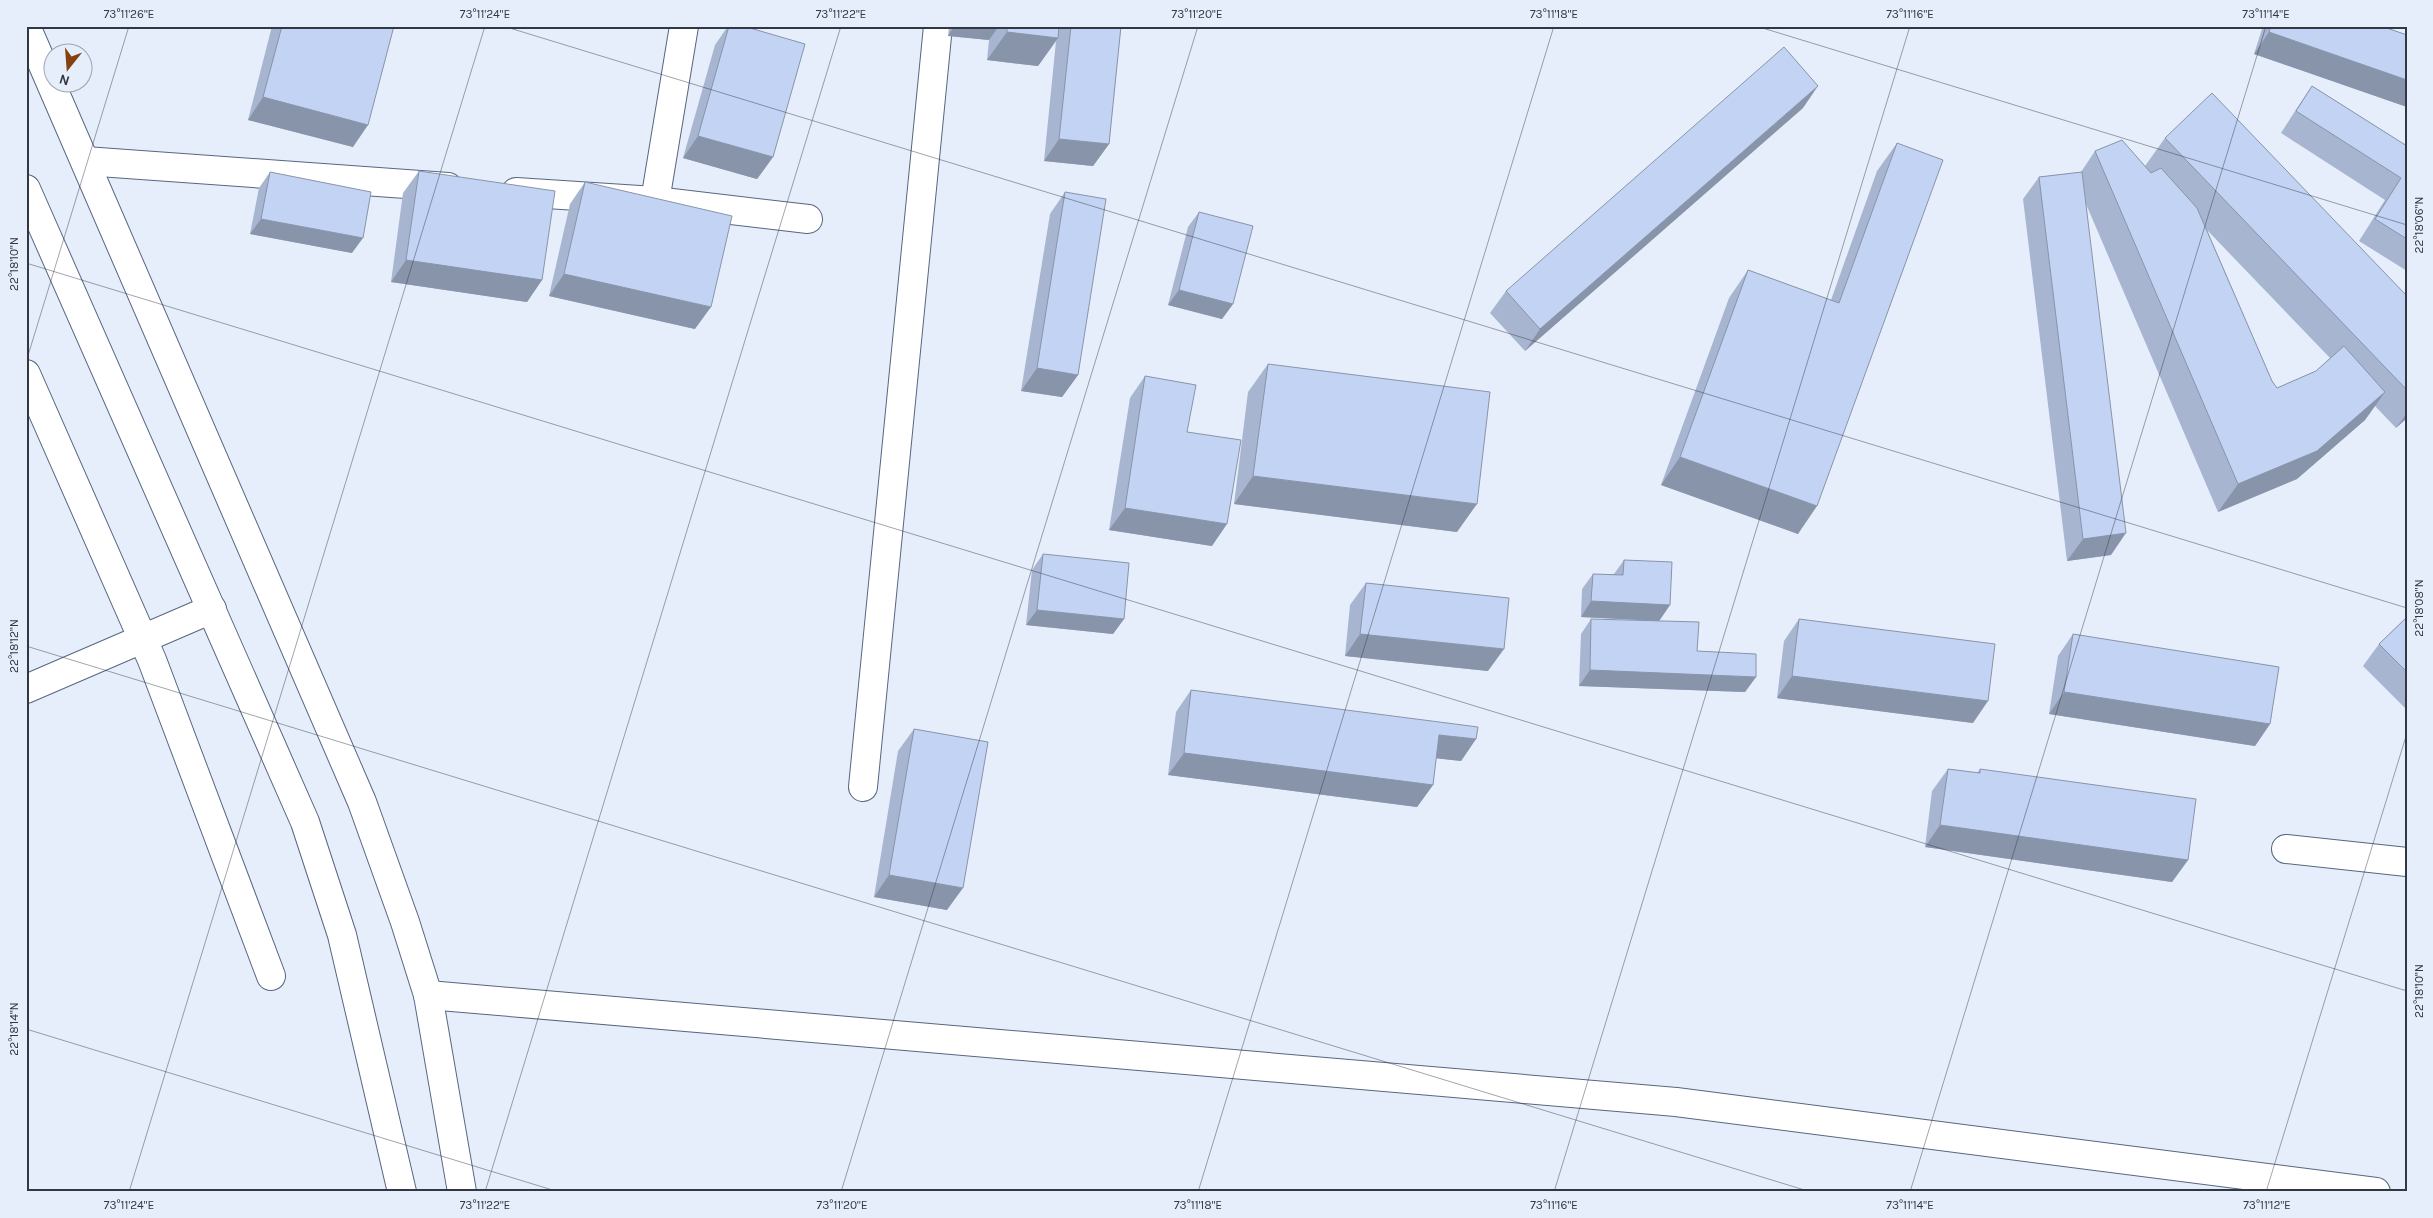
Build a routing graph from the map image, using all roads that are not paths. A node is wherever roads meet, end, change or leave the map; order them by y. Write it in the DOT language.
graph roads {
  1 [pos="26,26"];
  2 [pos="684,26"];
  3 [pos="938,26"];
  4 [pos="85,161"];
  5 [pos="26,189"];
  6 [pos="655,202"];
  7 [pos="808,219"];
  8 [pos="26,374"];
  9 [pos="212,609"];
  10 [pos="141,638"];
  11 [pos="26,689"];
  12 [pos="863,787"];
  13 [pos="2286,849"];
  14 [pos="2407,862"];
  15 [pos="271,976"];
  16 [pos="428,995"];
  17 [pos="402,1192"];
  18 [pos="462,1192"];
  19 [pos="2376,1192"];
  1 -- 4 [label="main road"];
  2 -- 6 [label="main road"];
  3 -- 12 [label="main road"];
  4 -- 6 [label="main road"];
  4 -- 16 [label="main road"];
  5 -- 9 [label="main road"];
  6 -- 7 [label="main road"];
  8 -- 10 [label="main road"];
  9 -- 10 [label="main road"];
  9 -- 17 [label="main road"];
  10 -- 11 [label="main road"];
  10 -- 15 [label="main road"];
  13 -- 14 [label="main road"];
  16 -- 18 [label="main road"];
  16 -- 19 [label="main road"];
}
